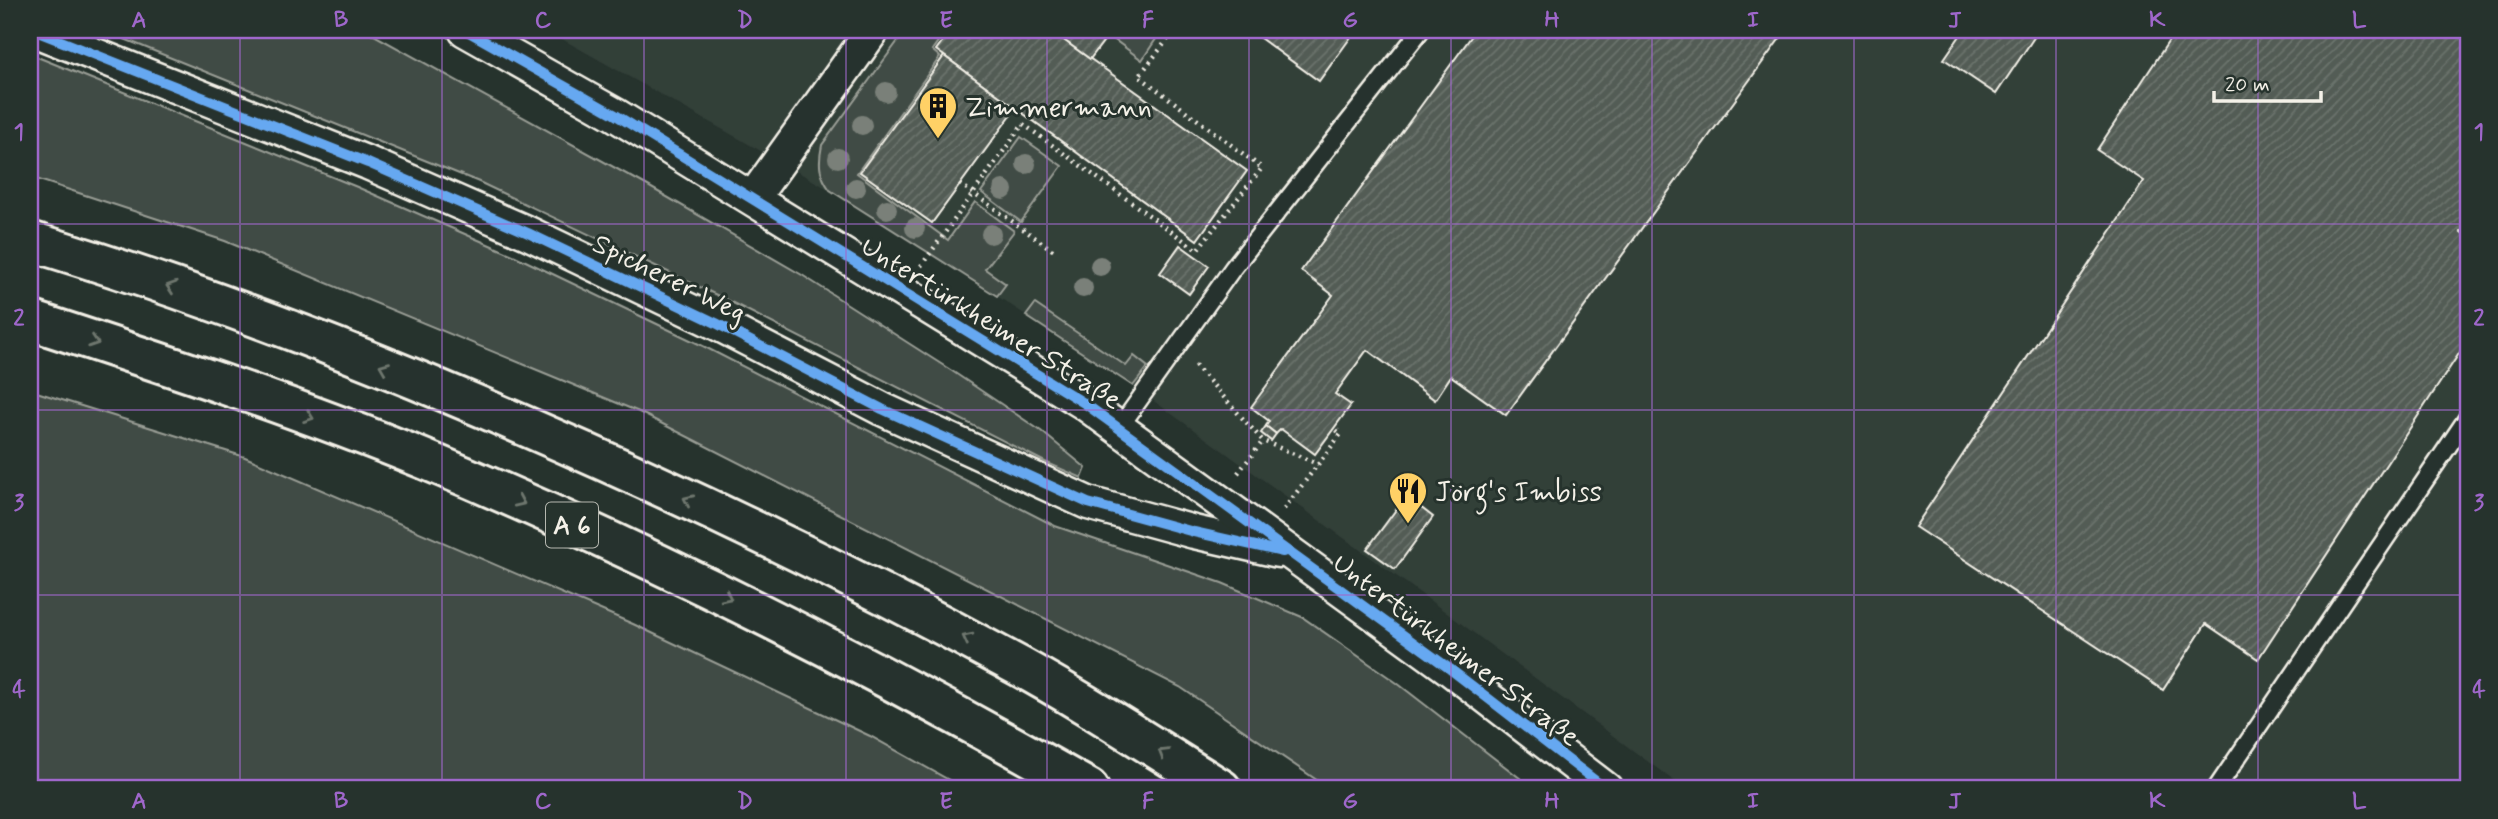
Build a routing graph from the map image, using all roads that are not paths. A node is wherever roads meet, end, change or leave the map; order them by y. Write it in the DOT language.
graph roads {
  1 [pos="33,30"];
  2 [pos="465,30"];
  3 [pos="873,30"];
  4 [pos="1421,30"];
  5 [pos="753,198"];
  6 [pos="30,241"];
  7 [pos="30,320"];
  8 [pos="2468,417"];
  9 [pos="1119,428"];
  10 [pos="1289,553"];
  11 [pos="1089,789"];
  12 [pos="1221,789"];
  13 [pos="1606,789"];
  14 [pos="2216,789"];
  1 -- 10 [label="street, Spicherer Weg"];
  2 -- 5 [label="street, Untertürkheimer Straße"];
  3 -- 5 [label="street"];
  4 -- 9 [label="lane"];
  5 -- 9 [label="street, Untertürkheimer Straße"];
  12 -- 6 [label="highway, A 6, one-way"];
  7 -- 11 [label="highway, A 6, one-way"];
  8 -- 14 [label="lane"];
  9 -- 10 [label="street, Untertürkheimer Straße"];
  10 -- 13 [label="street, Untertürkheimer Straße"];
}
